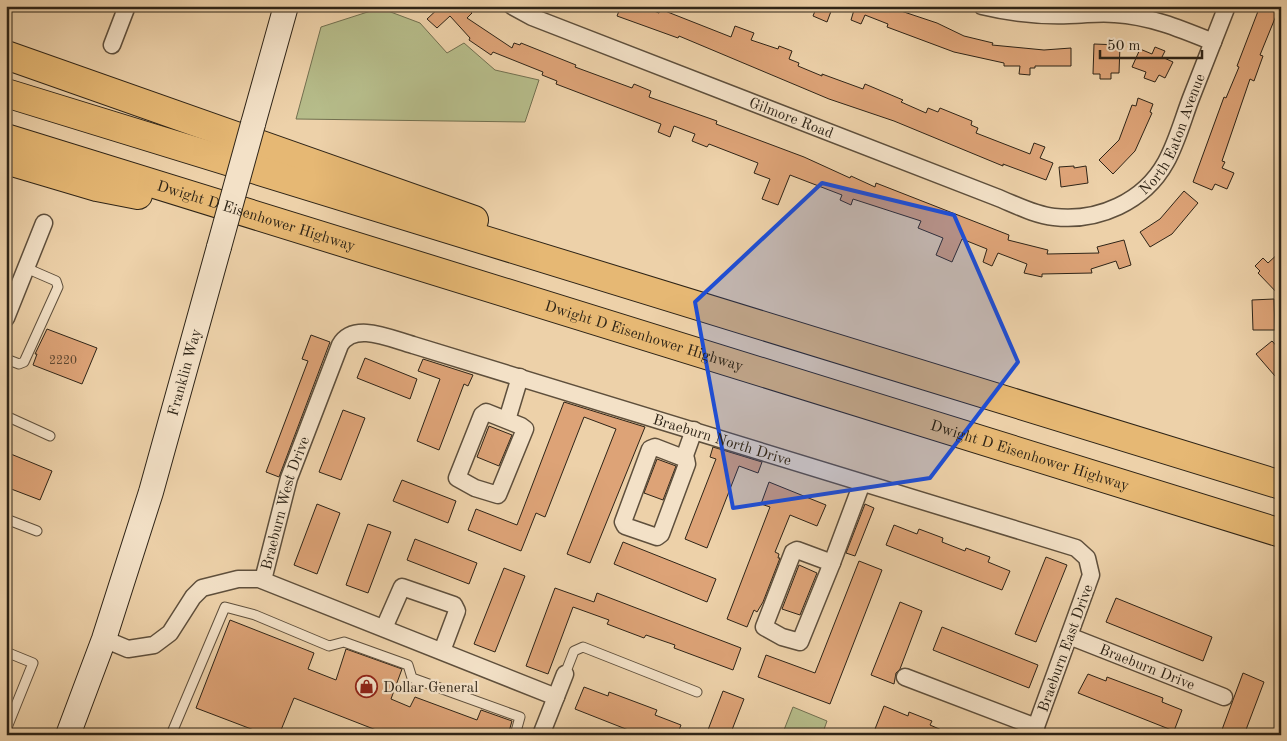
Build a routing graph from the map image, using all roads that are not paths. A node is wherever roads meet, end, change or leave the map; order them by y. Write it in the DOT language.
graph roads {
  1 [pos="127,6"];
  2 [pos="286,6"];
  3 [pos="512,6"];
  4 [pos="982,6"];
  5 [pos="1227,6"];
  6 [pos="1214,42"];
  7 [pos="112,46"];
  8 [pos="6,55"];
  9 [pos="6,93"];
  10 [pos="6,138"];
  11 [pos="6,160"];
  12 [pos="1075,217"];
  13 [pos="44,223"];
  14 [pos="304,230"];
  15 [pos="26,268"];
  16 [pos="649,291"];
  17 [pos="6,318"];
  18 [pos="349,335"];
  19 [pos="6,359"];
  20 [pos="520,377"];
  21 [pos="6,416"];
  22 [pos="507,420"];
  23 [pos="668,422"];
  24 [pos="694,430"];
  25 [pos="50,436"];
  26 [pos="658,448"];
  27 [pos="684,458"];
  28 [pos="862,483"];
  29 [pos="1281,484"];
  30 [pos="6,519"];
  31 [pos="37,531"];
  32 [pos="1281,533"];
  33 [pos="1089,561"];
  34 [pos="832,563"];
  35 [pos="263,580"];
  36 [pos="384,628"];
  37 [pos="1069,636"];
  38 [pos="104,639"];
  39 [pos="442,651"];
  40 [pos="6,652"];
  41 [pos="565,674"];
  42 [pos="905,677"];
  43 [pos="696,692"];
  44 [pos="1224,696"];
  45 [pos="556,697"];
  46 [pos="6,730"];
  47 [pos="173,730"];
  48 [pos="1034,731"];
  49 [pos="68,735"];
  50 [pos="515,735"];
  51 [pos="541,735"];
  1 -- 7 [label="street"];
  2 -- 38 [label="main road, Franklin Way, bridge"];
  3 -- 12 [label="street, Gilmore Road"];
  4 -- 6 [label="street"];
  5 -- 6 [label="street, North Eaton Avenue"];
  6 -- 12 [label="street, North Eaton Avenue"];
  8 -- 16 [label="highway"];
  9 -- 16 [label="highway"];
  10 -- 14 [label="highway, Dwight D Eisenhower Highway"];
  11 -- 14 [label="highway"];
  13 -- 15 [label="street"];
  14 -- 32 [label="highway, Dwight D Eisenhower Highway"];
  15 -- 17 [label="street"];
  15 -- 19 [label="lane"];
  16 -- 29 [label="highway"];
  18 -- 20 [label="street, Braeburn North Drive"];
  18 -- 35 [label="street, Braeburn West Drive"];
  20 -- 22 [label="street"];
  20 -- 23 [label="street, Braeburn North Drive"];
  21 -- 25 [label="lane"];
  22 -- 22 [label="street"];
  23 -- 24 [label="street, Braeburn North Drive"];
  23 -- 26 [label="street"];
  24 -- 27 [label="street"];
  24 -- 28 [label="street, Braeburn North Drive"];
  26 -- 27 [label="street"];
  26 -- 27 [label="street"];
  28 -- 33 [label="street, Braeburn North Drive"];
  28 -- 34 [label="street"];
  30 -- 31 [label="lane"];
  33 -- 37 [label="street, Braeburn East Drive"];
  34 -- 34 [label="street"];
  35 -- 36 [label="street"];
  35 -- 38 [label="street, Braeburn West Drive"];
  36 -- 39 [label="street"];
  36 -- 39 [label="street"];
  37 -- 44 [label="street, Braeburn Drive"];
  37 -- 48 [label="street, Braeburn East Drive"];
  38 -- 49 [label="main road, Franklin Way"];
  39 -- 45 [label="street"];
  40 -- 46 [label="lane"];
  41 -- 43 [label="lane"];
  41 -- 45 [label="street"];
  42 -- 48 [label="street"];
  45 -- 51 [label="street"];
  47 -- 50 [label="lane"];
}
